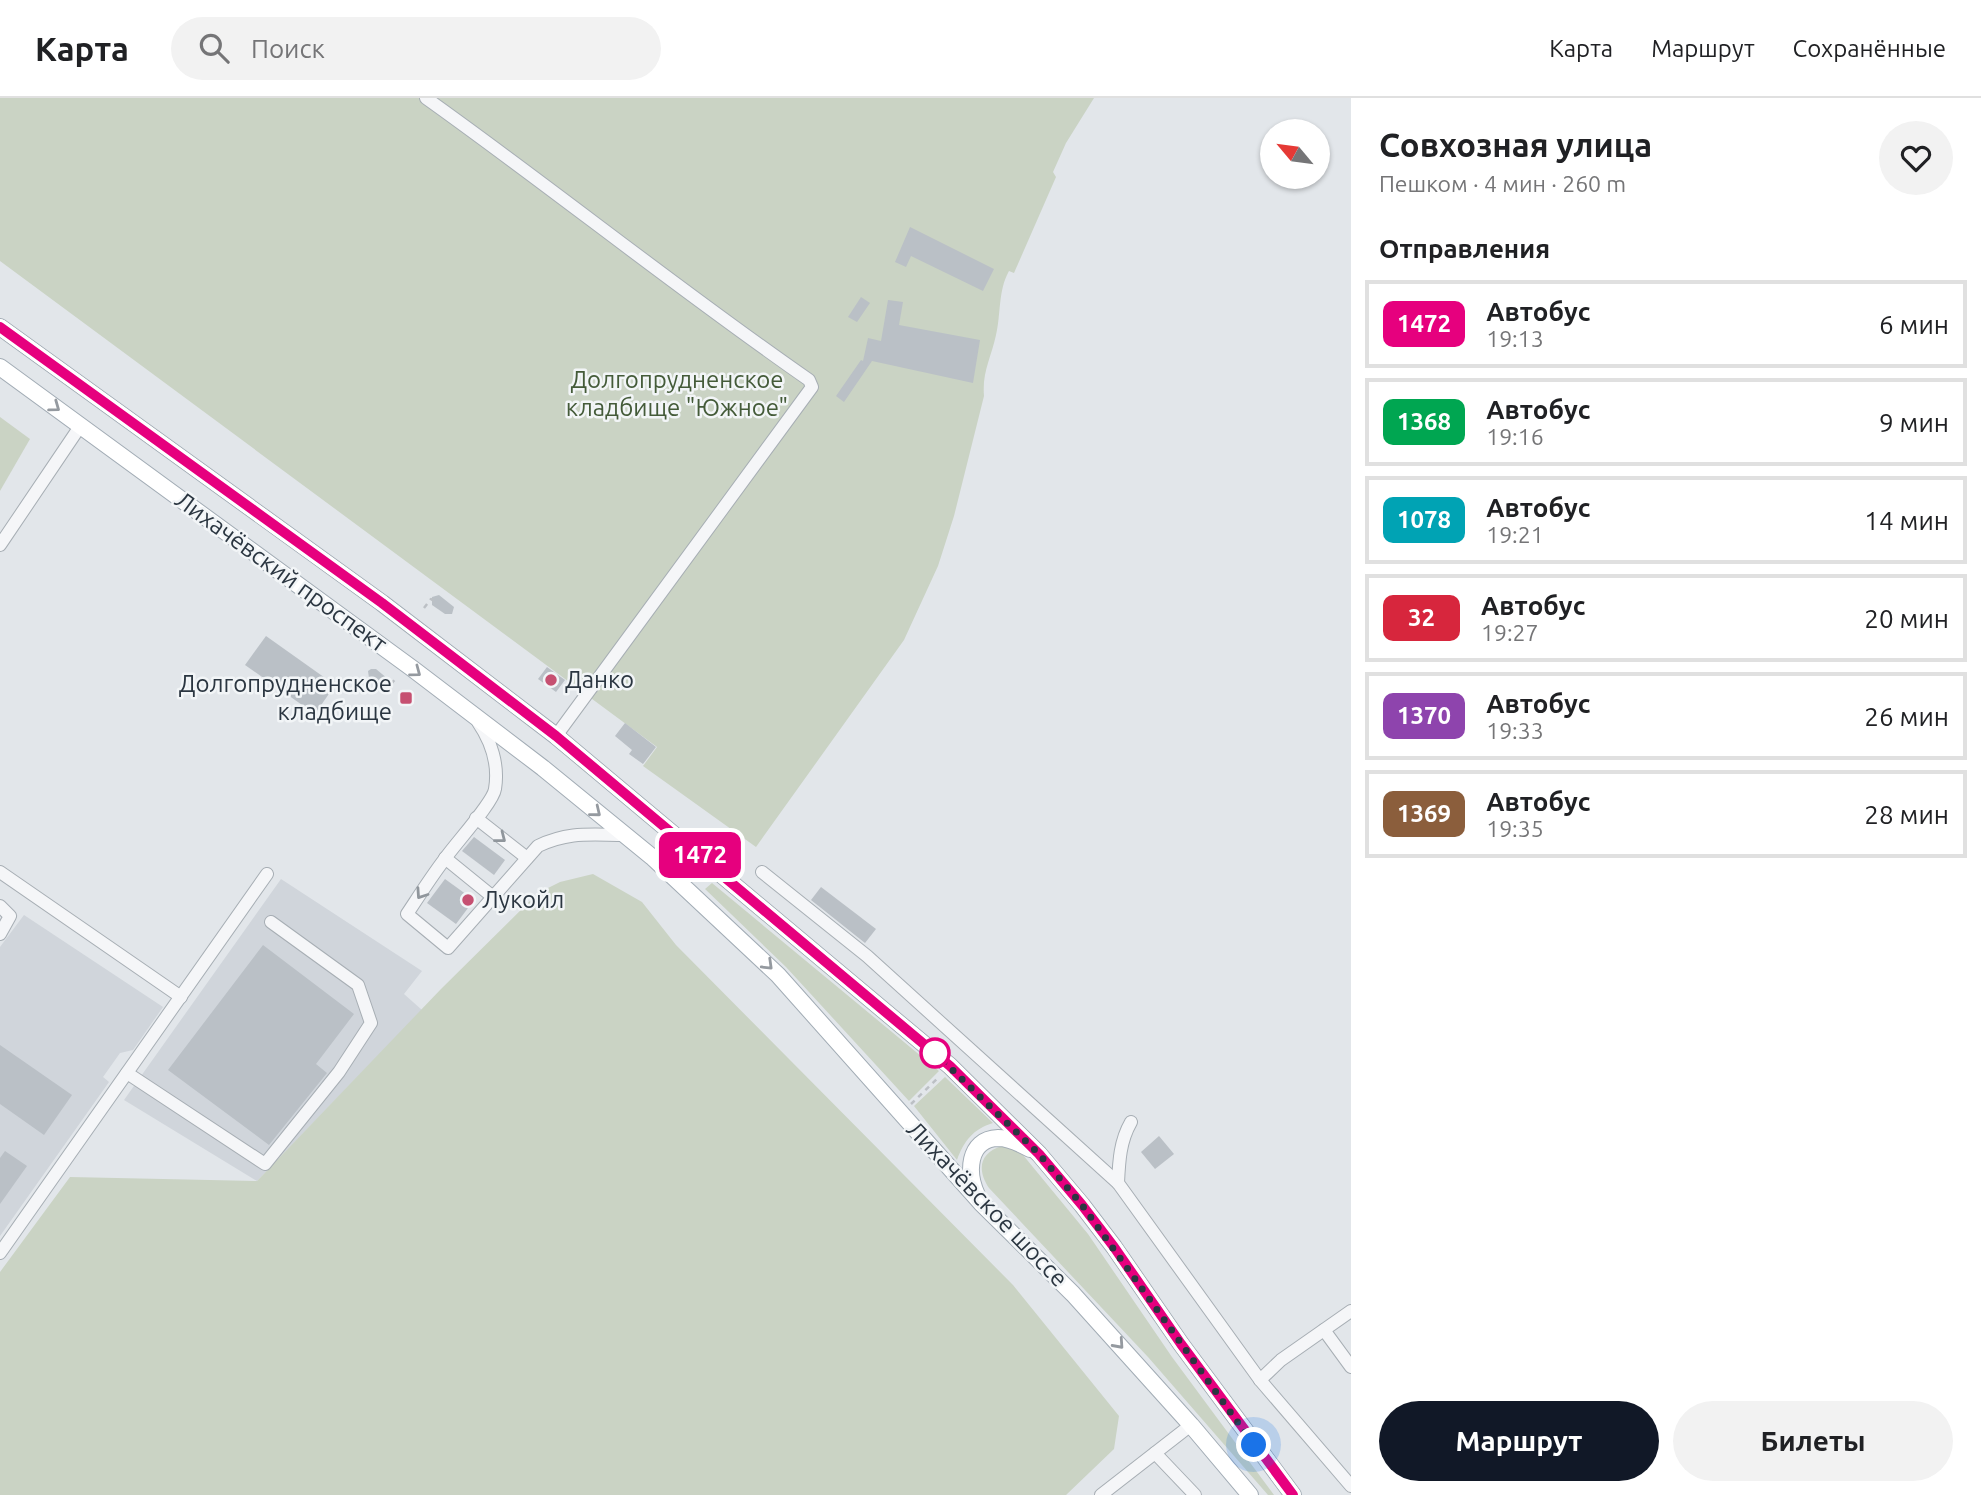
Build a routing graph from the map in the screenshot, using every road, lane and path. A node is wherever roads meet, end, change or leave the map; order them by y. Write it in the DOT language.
graph roads {
  1 [pos="426,98"];
  2 [pos="0,327"];
  3 [pos="0,367"];
  4 [pos="81,425"];
  5 [pos="0,545"];
  6 [pos="438,604"];
  7 [pos="424,608"];
  8 [pos="397,677"];
  9 [pos="383,678"];
  10 [pos="476,718"];
  11 [pos="556,736"];
  12 [pos="475,818"];
  13 [pos="625,835"];
  14 [pos="445,858"];
  15 [pos="527,858"];
  16 [pos="0,872"];
  17 [pos="762,872"];
  18 [pos="267,874"];
  19 [pos="493,897"];
  20 [pos="0,906"];
  21 [pos="718,918"];
  22 [pos="271,922"];
  23 [pos="0,933"];
  24 [pos="181,997"];
  25 [pos="127,1073"];
  26 [pos="942,1074"];
  27 [pos="911,1104"];
  28 [pos="1130,1122"];
  29 [pos="1039,1154"];
  30 [pos="1118,1183"];
  31 [pos="981,1203"];
  32 [pos="0,1253"];
  33 [pos="1351,1311"];
  34 [pos="1324,1330"];
  35 [pos="1351,1367"];
  36 [pos="1260,1380"];
  37 [pos="1191,1424"];
  38 [pos="1155,1453"];
  39 [pos="1351,1486"];
  40 [pos="1101,1495"];
  41 [pos="1195,1495"];
  42 [pos="1250,1495"];
  43 [pos="1293,1495"];
  1 -- 11 [label="street"];
  2 -- 11 [label="main road, Лихачёвский проспект"];
  3 -- 4 [label="main road, Лихачёвский проспект, one-way"];
  4 -- 5 [label="street"];
  4 -- 10 [label="main road, Лихачёвский проспект, one-way"];
  6 -- 7 [label="path"];
  8 -- 9 [label="path"];
  10 -- 12 [label="street"];
  10 -- 13 [label="main road, Лихачёвский проспект, one-way"];
  11 -- 29 [label="main road, Лихачёвский проспект"];
  12 -- 14 [label="street"];
  12 -- 15 [label="street, one-way"];
  13 -- 15 [label="street"];
  13 -- 21 [label="main road, Лихачёвский проспект"];
  14 -- 19 [label="street"];
  14 -- 19 [label="street, one-way"];
  15 -- 19 [label="street"];
  16 -- 24 [label="street"];
  17 -- 30 [label="street"];
  18 -- 24 [label="street"];
  20 -- 23 [label="street"];
  21 -- 31 [label="main road, Лихачёвское шоссе, one-way"];
  22 -- 25 [label="street"];
  24 -- 25 [label="street"];
  25 -- 32 [label="street"];
  26 -- 27 [label="path"];
  28 -- 30 [label="street"];
  29 -- 31 [label="main road"];
  29 -- 43 [label="main road"];
  30 -- 36 [label="street"];
  31 -- 37 [label="main road, Лихачёвское шоссе, one-way"];
  33 -- 34 [label="street"];
  34 -- 35 [label="street"];
  34 -- 36 [label="street"];
  36 -- 39 [label="street"];
  37 -- 38 [label="street"];
  37 -- 42 [label="main road, Лихачёвское шоссе"];
  38 -- 40 [label="street"];
  38 -- 41 [label="street"];
}
